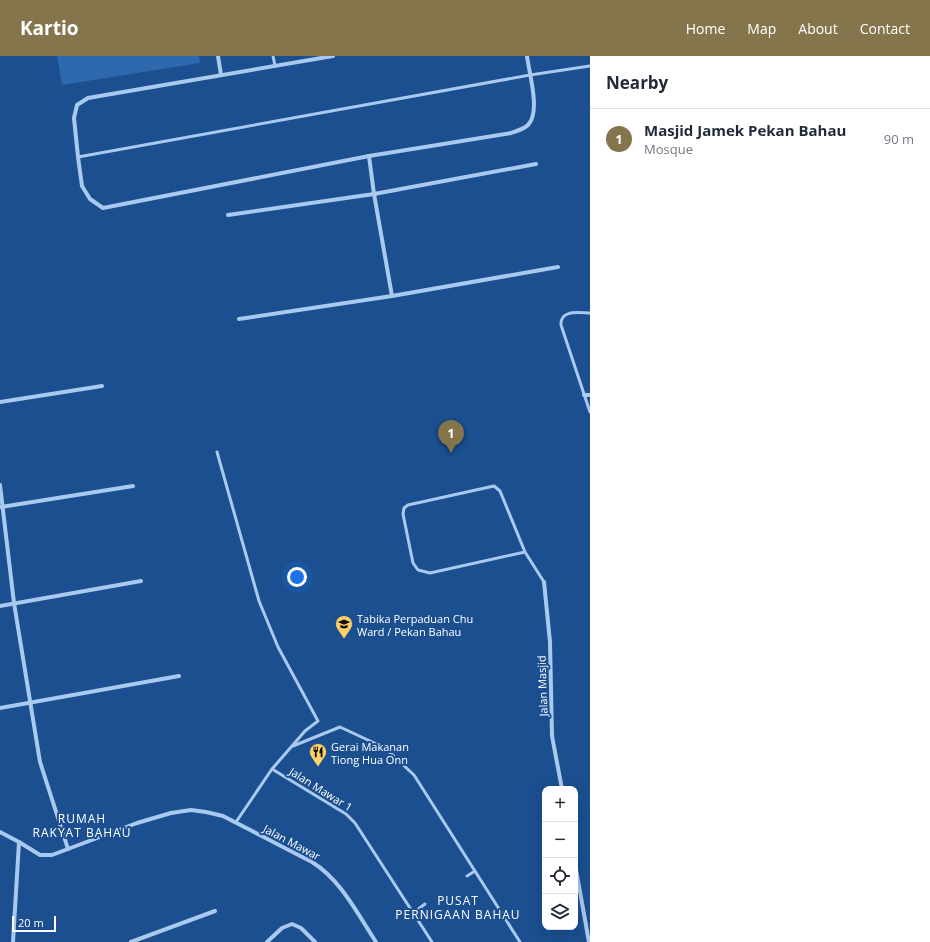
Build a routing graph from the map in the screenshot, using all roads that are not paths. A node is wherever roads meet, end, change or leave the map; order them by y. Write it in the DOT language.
graph roads {
  1 [pos="218,56"];
  2 [pos="273,56"];
  3 [pos="332,56"];
  4 [pos="526,56"];
  5 [pos="275,66"];
  6 [pos="590,66"];
  7 [pos="221,75"];
  8 [pos="530,75"];
  9 [pos="369,156"];
  10 [pos="78,158"];
  11 [pos="536,164"];
  12 [pos="374,194"];
  13 [pos="228,215"];
  14 [pos="558,267"];
  15 [pos="392,296"];
  16 [pos="590,313"];
  17 [pos="239,319"];
  18 [pos="102,386"];
  19 [pos="584,395"];
  20 [pos="590,395"];
  21 [pos="0,402"];
  22 [pos="590,412"];
  23 [pos="217,452"];
  24 [pos="0,485"];
  25 [pos="133,486"];
  26 [pos="1,507"];
  27 [pos="526,552"];
  28 [pos="141,581"];
  29 [pos="544,582"];
  30 [pos="14,603"];
  31 [pos="0,606"];
  32 [pos="180,676"];
  33 [pos="31,702"];
  34 [pos="0,708"];
  35 [pos="292,746"];
  36 [pos="272,769"];
  37 [pos="561,786"];
  38 [pos="236,822"];
  39 [pos="0,832"];
  40 [pos="19,842"];
  41 [pos="68,849"];
  42 [pos="475,871"];
  43 [pos="468,876"];
  44 [pos="578,881"];
  45 [pos="425,904"];
  46 [pos="214,911"];
  47 [pos="413,913"];
  48 [pos="13,942"];
  49 [pos="131,942"];
  50 [pos="267,942"];
  51 [pos="315,942"];
  52 [pos="376,942"];
  53 [pos="432,942"];
  54 [pos="520,942"];
  55 [pos="589,942"];
  1 -- 7 [label="street"];
  2 -- 5 [label="lane"];
  3 -- 5 [label="street"];
  4 -- 8 [label="street"];
  5 -- 7 [label="street"];
  6 -- 8 [label="lane"];
  7 -- 10 [label="street"];
  8 -- 9 [label="street"];
  8 -- 10 [label="lane"];
  9 -- 10 [label="street"];
  9 -- 12 [label="street"];
  11 -- 12 [label="street"];
  12 -- 13 [label="street"];
  12 -- 15 [label="street"];
  14 -- 15 [label="street"];
  15 -- 17 [label="street"];
  16 -- 19 [label="lane"];
  18 -- 21 [label="street"];
  19 -- 20 [label="street"];
  19 -- 22 [label="lane"];
  23 -- 35 [label="lane"];
  24 -- 26 [label="street"];
  25 -- 26 [label="street"];
  26 -- 30 [label="street"];
  27 -- 27 [label="lane"];
  27 -- 29 [label="lane"];
  28 -- 30 [label="street"];
  29 -- 37 [label="street, Jalan Masjid"];
  30 -- 31 [label="street"];
  30 -- 33 [label="street"];
  32 -- 33 [label="street"];
  33 -- 34 [label="street"];
  33 -- 41 [label="street"];
  35 -- 36 [label="lane"];
  35 -- 42 [label="lane"];
  36 -- 38 [label="lane, Jalan Mawar 1"];
  36 -- 47 [label="lane, Jalan Mawar 1"];
  38 -- 41 [label="street, Jalan Mawar"];
  38 -- 52 [label="street, Jalan Mawar"];
  39 -- 40 [label="street, Jalan Mawar"];
  40 -- 41 [label="street, Jalan Mawar"];
  40 -- 48 [label="street"];
  42 -- 43 [label="lane"];
  42 -- 54 [label="lane"];
  44 -- 55 [label="street"];
  45 -- 47 [label="lane"];
  46 -- 49 [label="street"];
  47 -- 53 [label="lane, Jalan Mawar 1"];
  50 -- 51 [label="street"];
}
